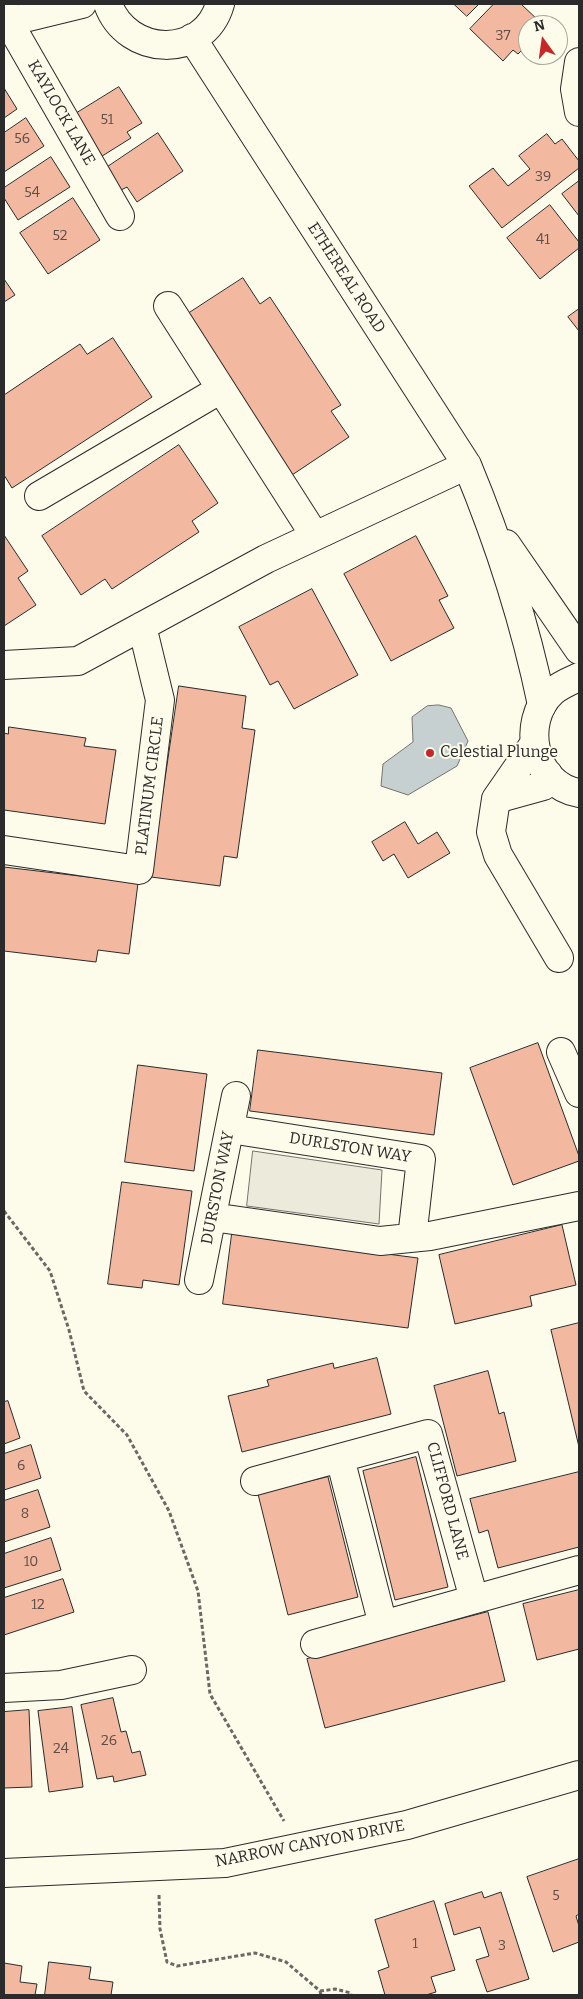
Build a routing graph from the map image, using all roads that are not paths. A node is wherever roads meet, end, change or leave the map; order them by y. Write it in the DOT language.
graph roads {
  1 [pos="82,4"];
  2 [pos="108,4"];
  3 [pos="220,4"];
  4 [pos="5,18"];
  5 [pos="192,38"];
  6 [pos="579,62"];
  7 [pos="579,112"];
  8 [pos="120,216"];
  9 [pos="168,306"];
  10 [pos="221,388"];
  11 [pos="467,465"];
  12 [pos="39,496"];
  13 [pos="490,522"];
  14 [pos="315,536"];
  15 [pos="142,626"];
  16 [pos="579,650"];
  17 [pos="4,665"];
  18 [pos="579,677"];
  19 [pos="542,705"];
  20 [pos="534,744"];
  21 [pos="548,774"];
  22 [pos="579,792"];
  23 [pos="496,799"];
  24 [pos="4,850"];
  25 [pos="559,958"];
  26 [pos="561,1052"];
  27 [pos="579,1094"];
  28 [pos="236,1096"];
  29 [pos="230,1129"];
  30 [pos="579,1206"];
  31 [pos="212,1217"];
  32 [pos="412,1238"];
  33 [pos="199,1280"];
  34 [pos="340,1458"];
  35 [pos="255,1481"];
  36 [pos="579,1570"];
  37 [pos="474,1599"];
  38 [pos="383,1625"];
  39 [pos="315,1644"];
  40 [pos="132,1670"];
  41 [pos="4,1688"];
  42 [pos="579,1775"];
  43 [pos="4,1873"];
  1 -- 4 [label="street"];
  2 -- 5 [label="street"];
  3 -- 5 [label="street"];
  4 -- 8 [label="street, KAYLOCK LANE"];
  5 -- 11 [label="street, ETHEREAL ROAD"];
  6 -- 7 [label="street"];
  9 -- 10 [label="street"];
  10 -- 12 [label="street"];
  10 -- 14 [label="street"];
  11 -- 13 [label="street, ETHEREAL ROAD"];
  11 -- 14 [label="street"];
  13 -- 16 [label="street, ETHEREAL ROAD"];
  13 -- 19 [label="street, ETHEREAL ROAD"];
  14 -- 15 [label="street"];
  15 -- 17 [label="street"];
  15 -- 24 [label="street, PLATINUM CIRCLE"];
  18 -- 19 [label="street, ETHEREAL ROAD"];
  19 -- 20 [label="street, ETHEREAL ROAD"];
  20 -- 21 [label="street, ETHEREAL ROAD"];
  20 -- 23 [label="street"];
  21 -- 22 [label="street, ETHEREAL ROAD"];
  21 -- 23 [label="street"];
  23 -- 25 [label="street"];
  26 -- 27 [label="street"];
  28 -- 29 [label="street, DURSTON WAY"];
  29 -- 31 [label="street, DURSTON WAY"];
  29 -- 32 [label="street, DURLSTON WAY"];
  30 -- 32 [label="street"];
  31 -- 32 [label="street"];
  31 -- 33 [label="street, DURSTON WAY"];
  34 -- 35 [label="street, CLIFFORD LANE"];
  34 -- 37 [label="street, CLIFFORD LANE"];
  34 -- 38 [label="street"];
  36 -- 37 [label="street"];
  37 -- 38 [label="street"];
  38 -- 39 [label="street"];
  40 -- 41 [label="street"];
  42 -- 43 [label="street, NARROW CANYON DRIVE"];
}
